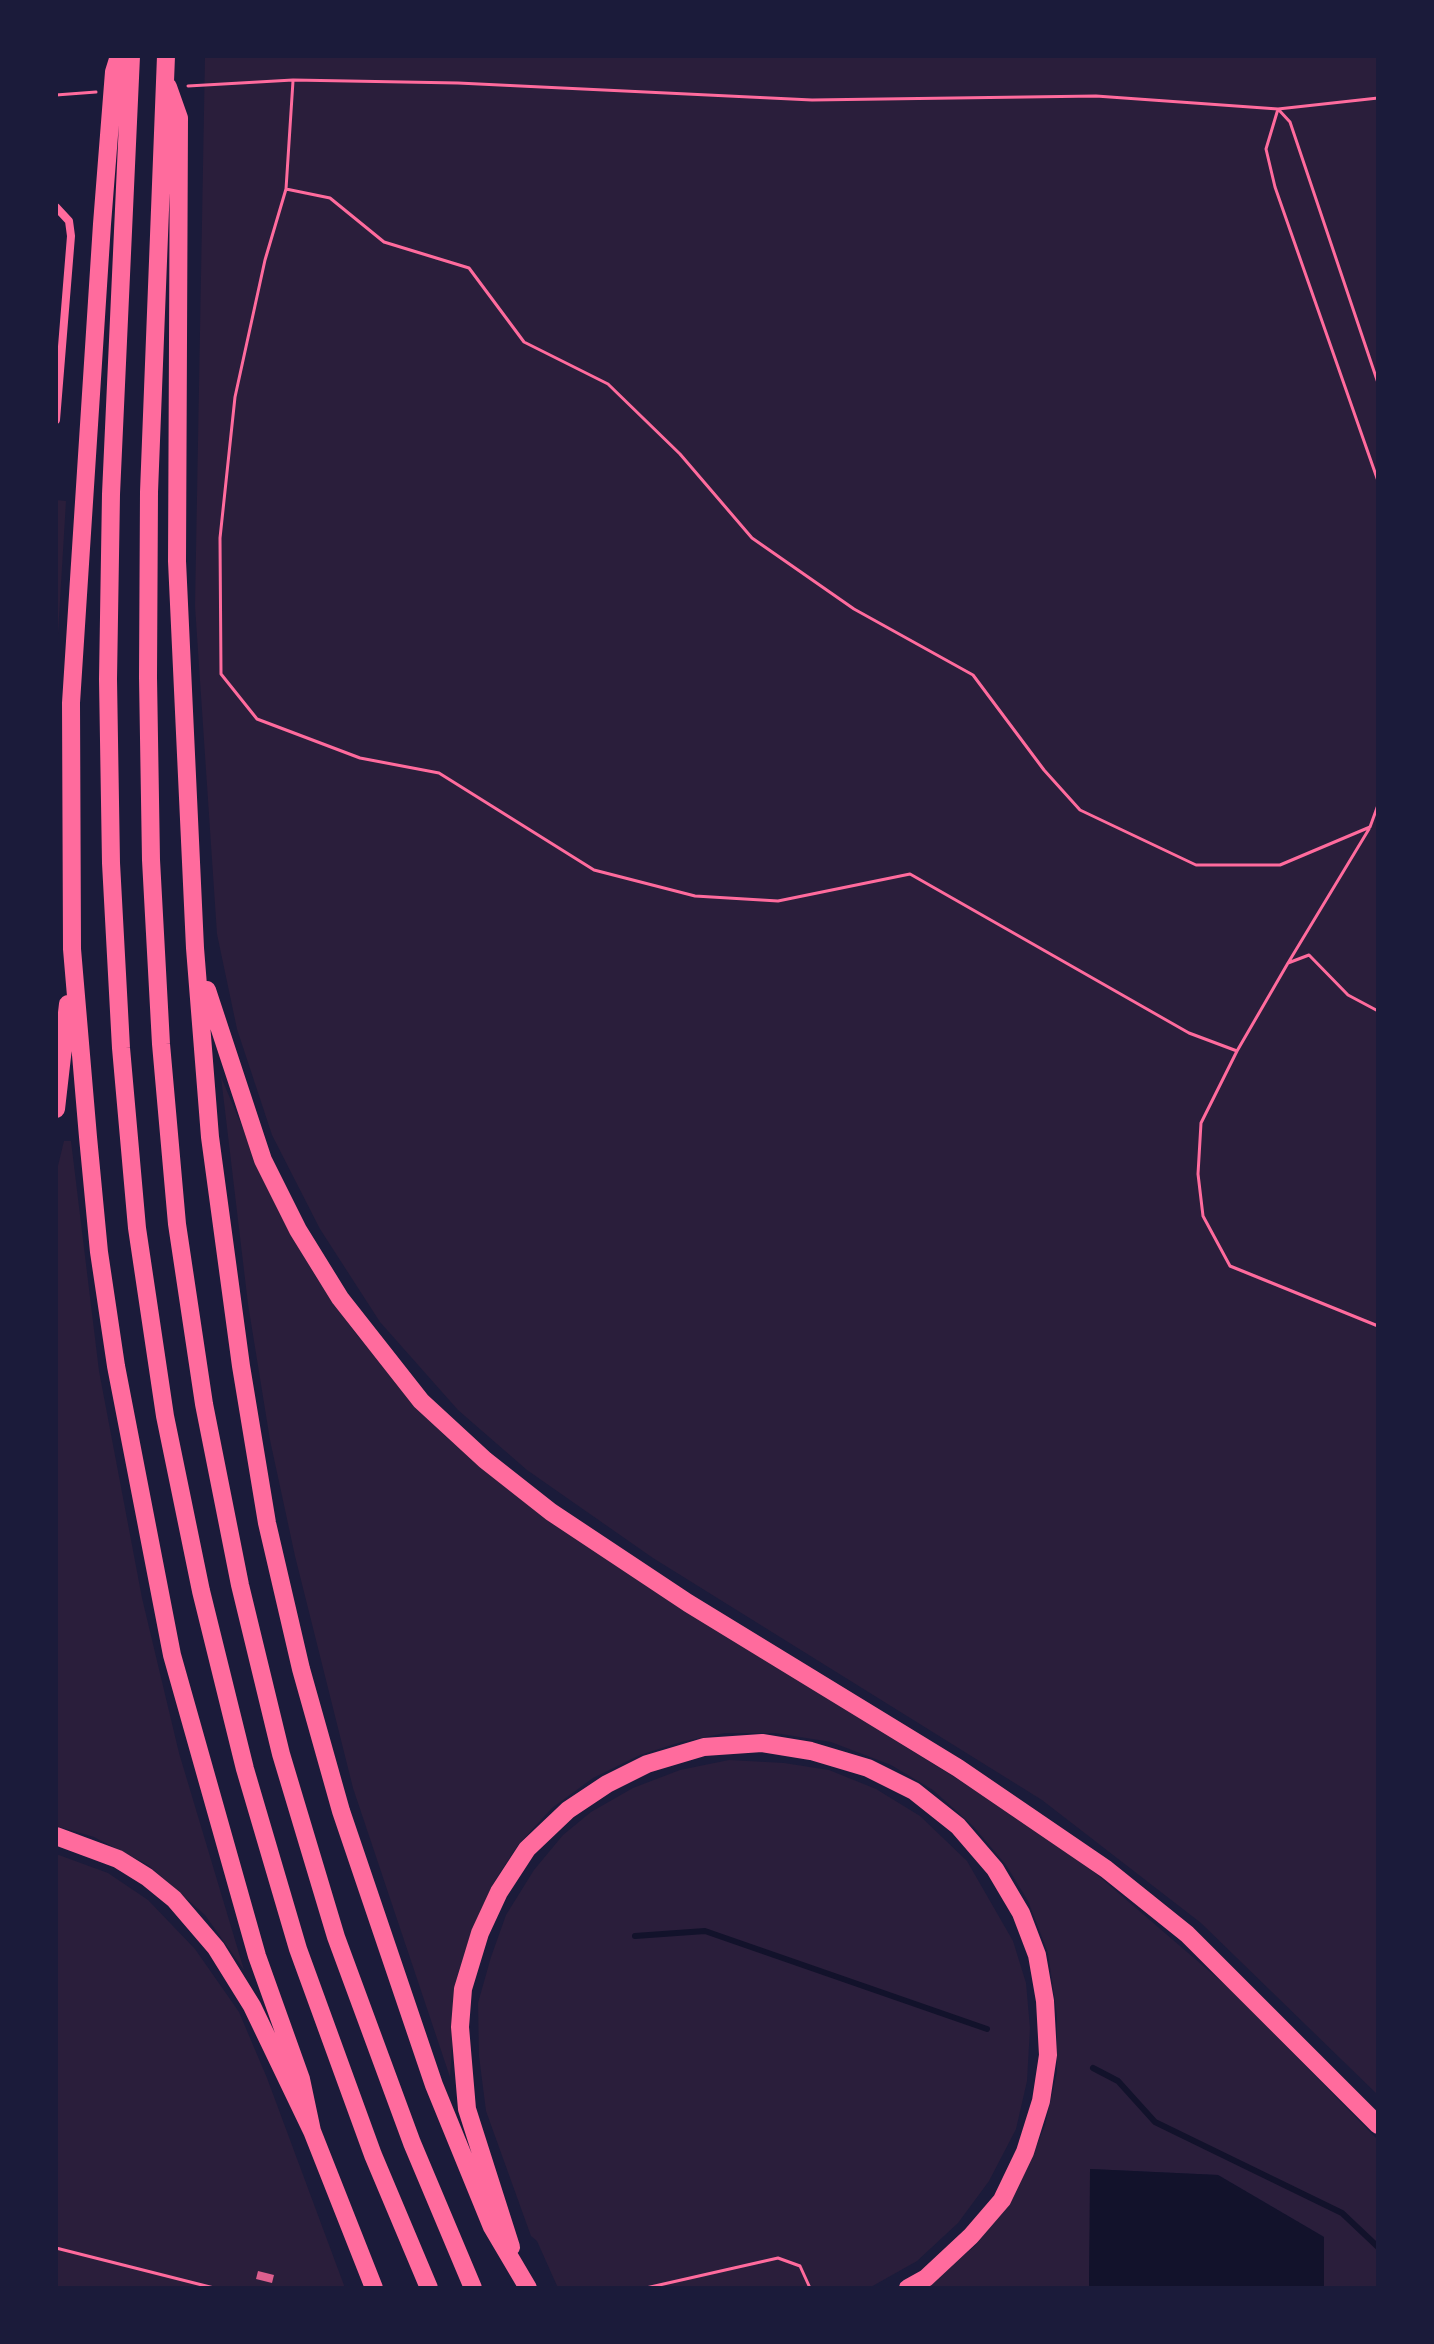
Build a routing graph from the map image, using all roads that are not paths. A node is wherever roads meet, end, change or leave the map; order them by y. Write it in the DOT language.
graph roads {
  1 [pos="119,56"];
  2 [pos="131,56"];
  3 [pos="166,56"];
  4 [pos="165,76"];
  5 [pos="56,207"];
  6 [pos="56,420"];
  7 [pos="195,948"];
  8 [pos="72,949"];
  9 [pos="56,1109"];
  10 [pos="56,1836"];
  11 [pos="1378,2125"];
  12 [pos="312,2131"];
  13 [pos="515,2261"];
  14 [pos="374,2288"];
  15 [pos="429,2288"];
  16 [pos="473,2288"];
  17 [pos="528,2288"];
  18 [pos="908,2288"];
  1 -- 8 [label="highway"];
  2 -- 15 [label="highway"];
  3 -- 4 [label="highway"];
  4 -- 7 [label="highway"];
  4 -- 16 [label="highway"];
  5 -- 6 [label="street"];
  7 -- 11 [label="highway"];
  7 -- 13 [label="highway"];
  8 -- 9 [label="highway"];
  8 -- 12 [label="highway"];
  10 -- 12 [label="highway"];
  12 -- 14 [label="highway"];
  13 -- 17 [label="highway"];
  13 -- 18 [label="highway"];
}
